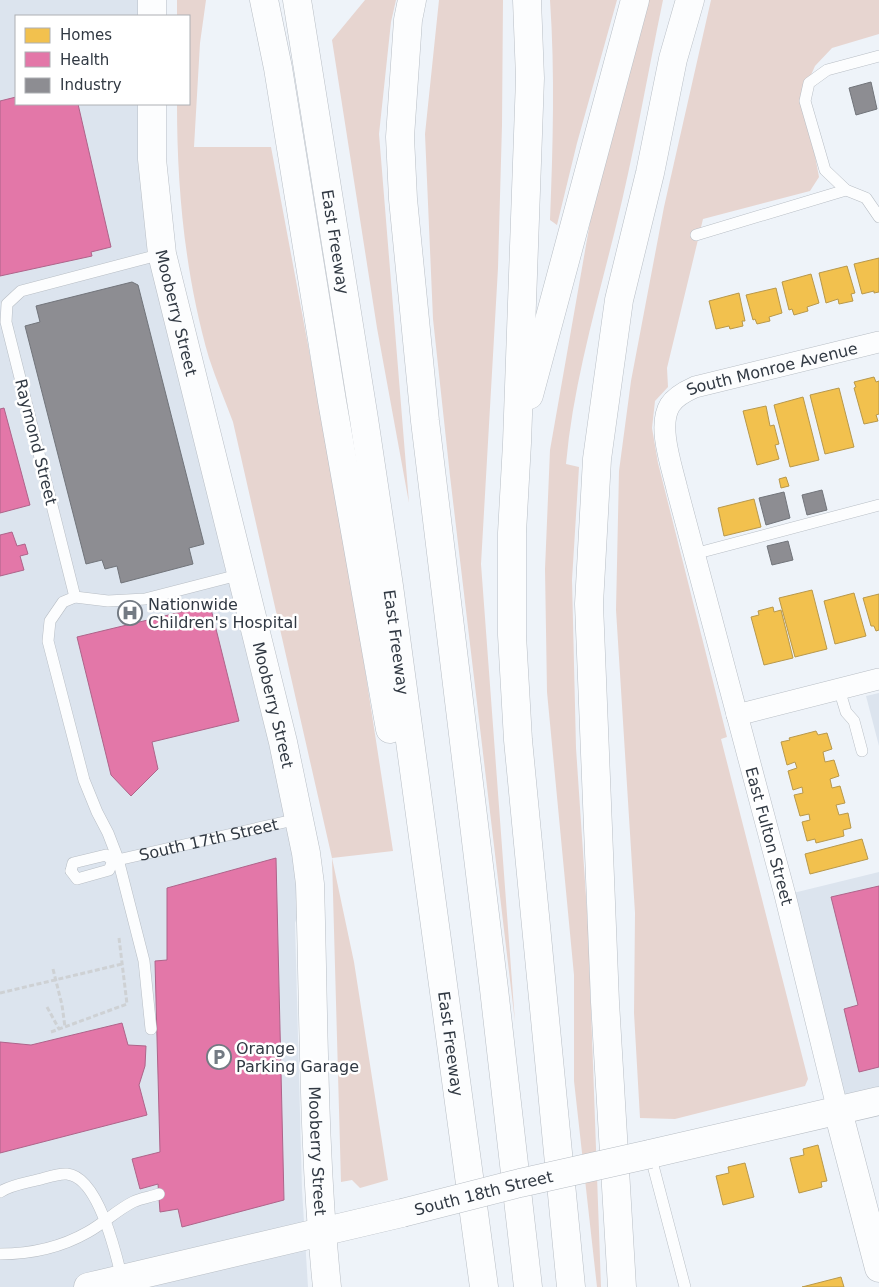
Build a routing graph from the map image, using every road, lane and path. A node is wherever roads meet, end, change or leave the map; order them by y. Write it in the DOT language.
graph roads {
  1 [pos="152,0"];
  2 [pos="264,0"];
  3 [pos="296,0"];
  4 [pos="412,0"];
  5 [pos="527,0"];
  6 [pos="635,0"];
  7 [pos="690,0"];
  8 [pos="152,15"];
  9 [pos="879,56"];
  10 [pos="152,105"];
  11 [pos="846,190"];
  12 [pos="879,217"];
  13 [pos="696,235"];
  14 [pos="162,254"];
  15 [pos="879,342"];
  16 [pos="670,405"];
  17 [pos="517,443"];
  18 [pos="879,505"];
  19 [pos="694,554"];
  20 [pos="242,574"];
  21 [pos="75,597"];
  22 [pos="879,679"];
  23 [pos="839,689"];
  24 [pos="737,715"];
  25 [pos="862,751"];
  26 [pos="298,819"];
  27 [pos="115,860"];
  28 [pos="69,871"];
  29 [pos="434,928"];
  30 [pos="119,934"];
  31 [pos="122,964"];
  32 [pos="53,969"];
  33 [pos="56,979"];
  34 [pos="2,993"];
  35 [pos="47,1007"];
  36 [pos="65,1027"];
  37 [pos="59,1029"];
  38 [pos="151,1030"];
  39 [pos="51,1032"];
  40 [pos="879,1101"];
  41 [pos="838,1111"];
  42 [pos="650,1154"];
  43 [pos="0,1192"];
  44 [pos="159,1194"];
  45 [pos="104,1222"];
  46 [pos="321,1232"];
  47 [pos="0,1254"];
  48 [pos="879,1268"];
  49 [pos="122,1279"];
  50 [pos="88,1287"];
  51 [pos="327,1287"];
  52 [pos="484,1287"];
  53 [pos="528,1287"];
  54 [pos="571,1287"];
  55 [pos="622,1287"];
  56 [pos="686,1287"];
  1 -- 8 [label="main road"];
  2 -- 29 [label="main road"];
  3 -- 29 [label="main road, East Freeway"];
  4 -- 53 [label="main road"];
  5 -- 17 [label="main road"];
  6 -- 17 [label="main road"];
  7 -- 55 [label="main road"];
  9 -- 11 [label="lane"];
  10 -- 14 [label="main road, Mooberry Street"];
  11 -- 12 [label="lane"];
  11 -- 13 [label="lane"];
  14 -- 20 [label="main road, Mooberry Street"];
  14 -- 21 [label="lane, Raymond Street"];
  15 -- 16 [label="street, South Monroe Avenue"];
  16 -- 19 [label="street, East Fulton Street"];
  17 -- 54 [label="main road"];
  18 -- 19 [label="lane"];
  19 -- 24 [label="street, East Fulton Street"];
  20 -- 21 [label="lane"];
  20 -- 26 [label="main road, Mooberry Street"];
  21 -- 27 [label="lane"];
  22 -- 23 [label="street"];
  23 -- 24 [label="street"];
  23 -- 25 [label="lane"];
  24 -- 41 [label="street, East Fulton Street"];
  26 -- 27 [label="lane, South 17th Street"];
  26 -- 46 [label="main road, Mooberry Street"];
  27 -- 28 [label="lane"];
  27 -- 38 [label="lane"];
  29 -- 52 [label="main road, East Freeway"];
  30 -- 31 [label="path"];
  31 -- 33 [label="path"];
  31 -- 36 [label="path"];
  32 -- 33 [label="path"];
  33 -- 34 [label="path"];
  33 -- 36 [label="path"];
  35 -- 37 [label="path"];
  36 -- 37 [label="path"];
  37 -- 39 [label="path"];
  40 -- 41 [label="main road, South 18th Street"];
  41 -- 42 [label="main road, South 18th Street"];
  41 -- 48 [label="main road, East Fulton Street"];
  42 -- 46 [label="main road, South 18th Street, bridge"];
  42 -- 56 [label="lane"];
  43 -- 45 [label="lane"];
  44 -- 45 [label="lane"];
  45 -- 47 [label="lane"];
  45 -- 49 [label="lane"];
  46 -- 49 [label="main road, South 18th Street"];
  46 -- 51 [label="main road, Mooberry Street"];
  49 -- 50 [label="main road, South 18th Street"];
}
